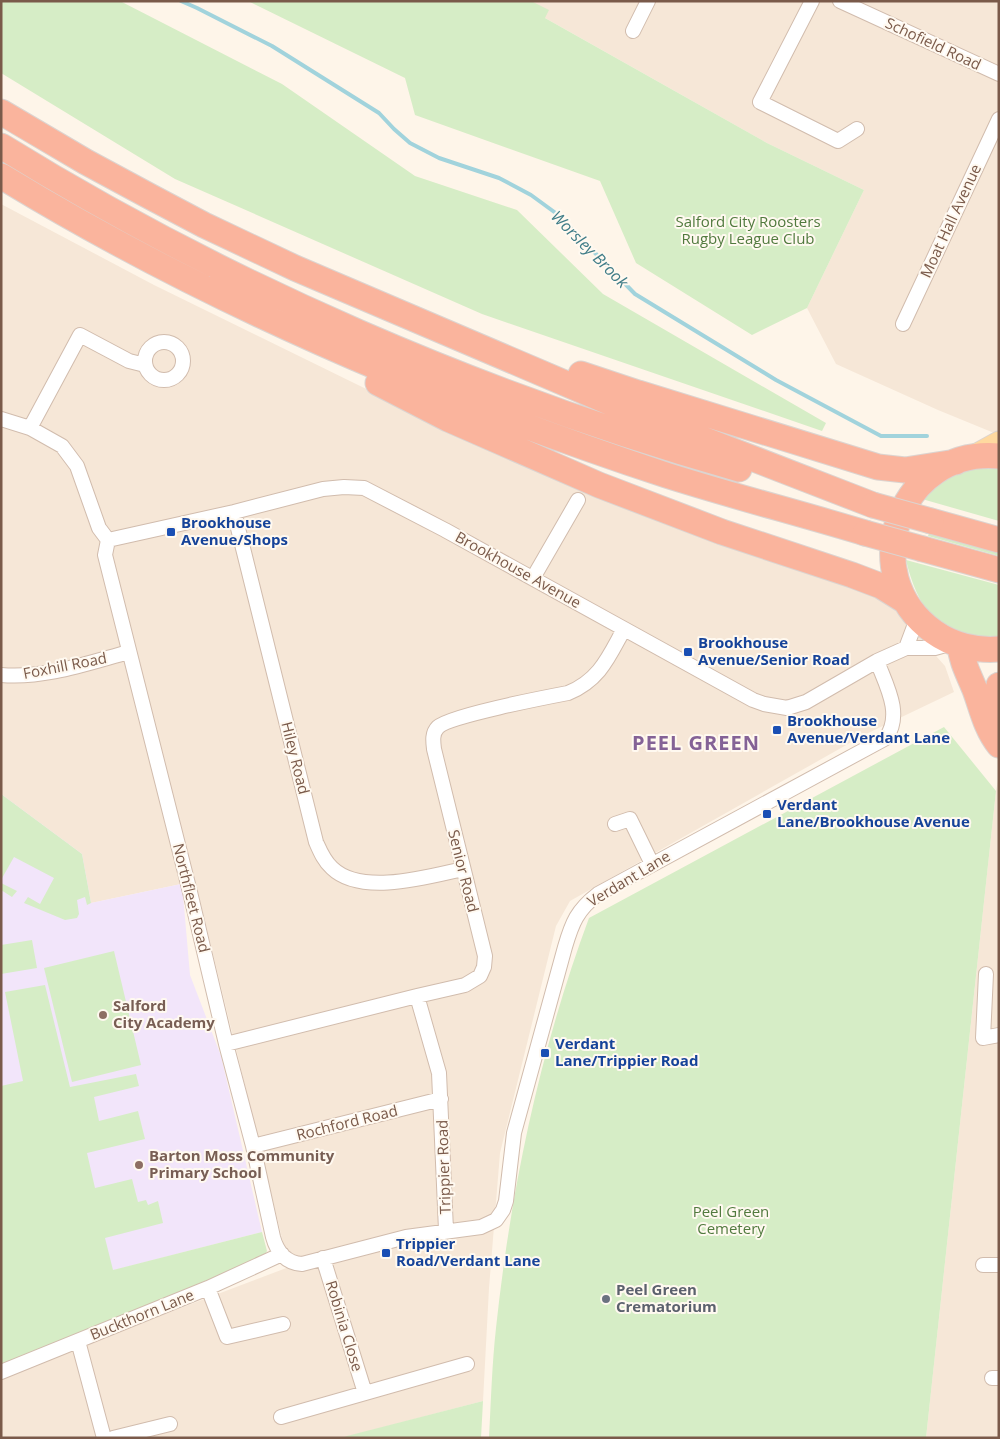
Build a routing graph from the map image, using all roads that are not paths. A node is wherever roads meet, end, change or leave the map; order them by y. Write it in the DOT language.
graph roads {
  1 [pos="648,1"];
  2 [pos="812,1"];
  3 [pos="840,1"];
  4 [pos="632,31"];
  5 [pos="999,74"];
  6 [pos="1,112"];
  7 [pos="999,118"];
  8 [pos="858,129"];
  9 [pos="1,146"];
  10 [pos="1,176"];
  11 [pos="903,324"];
  12 [pos="295,331"];
  13 [pos="450,333"];
  14 [pos="145,365"];
  15 [pos="1,419"];
  16 [pos="30,428"];
  17 [pos="999,442"];
  18 [pos="999,456"];
  19 [pos="963,460"];
  20 [pos="578,500"];
  21 [pos="873,505"];
  22 [pos="234,512"];
  23 [pos="108,540"];
  24 [pos="999,540"];
  25 [pos="999,570"];
  26 [pos="533,578"];
  27 [pos="910,608"];
  28 [pos="624,628"];
  29 [pos="957,644"];
  30 [pos="906,648"];
  31 [pos="999,649"];
  32 [pos="129,652"];
  33 [pos="877,661"];
  34 [pos="1,675"];
  35 [pos="999,685"];
  36 [pos="999,710"];
  37 [pos="999,745"];
  38 [pos="615,824"];
  39 [pos="652,864"];
  40 [pos="463,869"];
  41 [pos="986,974"];
  42 [pos="417,996"];
  43 [pos="999,1035"];
  44 [pos="226,1044"];
  45 [pos="441,1099"];
  46 [pos="253,1146"];
  47 [pos="446,1230"];
  48 [pos="282,1254"];
  49 [pos="323,1258"];
  50 [pos="983,1264"];
  51 [pos="999,1265"];
  52 [pos="208,1288"];
  53 [pos="284,1324"];
  54 [pos="78,1341"];
  55 [pos="467,1364"];
  56 [pos="1,1372"];
  57 [pos="365,1393"];
  58 [pos="281,1417"];
  59 [pos="170,1424"];
  60 [pos="104,1438"];
  61 [pos="113,1438"];
  1 -- 4 [label="street"];
  2 -- 8 [label="street"];
  3 -- 5 [label="street, Schofield Road"];
  6 -- 13 [label="highway"];
  7 -- 11 [label="street, Moat Hall Avenue"];
  9 -- 21 [label="highway"];
  10 -- 12 [label="highway"];
  12 -- 25 [label="highway, bridge"];
  12 -- 27 [label="highway"];
  13 -- 19 [label="highway"];
  13 -- 21 [label="highway"];
  14 -- 16 [label="street"];
  15 -- 16 [label="street"];
  16 -- 23 [label="street"];
  17 -- 19 [label="main road"];
  18 -- 19 [label="highway"];
  19 -- 27 [label="highway"];
  20 -- 26 [label="street"];
  21 -- 24 [label="highway, bridge"];
  22 -- 23 [label="street, Brookhouse Avenue"];
  22 -- 26 [label="street, Brookhouse Avenue"];
  22 -- 40 [label="street, Hiley Road"];
  23 -- 32 [label="street, Northfleet Road"];
  26 -- 28 [label="street, Brookhouse Avenue"];
  27 -- 29 [label="highway"];
  27 -- 30 [label="street"];
  28 -- 33 [label="street, Brookhouse Avenue"];
  28 -- 40 [label="street, Senior Road"];
  29 -- 30 [label="street, Brookhouse Avenue"];
  29 -- 31 [label="highway"];
  29 -- 37 [label="highway"];
  30 -- 33 [label="street, Brookhouse Avenue"];
  32 -- 34 [label="street, Foxhill Road"];
  32 -- 44 [label="street, Northfleet Road"];
  33 -- 39 [label="street, Verdant Lane"];
  35 -- 36 [label="highway"];
  38 -- 39 [label="street"];
  39 -- 47 [label="street, Verdant Lane"];
  40 -- 42 [label="street, Senior Road"];
  41 -- 43 [label="street"];
  42 -- 44 [label="street, Senior Road"];
  42 -- 45 [label="street, Trippier Road"];
  44 -- 46 [label="street, Northfleet Road"];
  45 -- 46 [label="street, Rochford Road"];
  45 -- 47 [label="street, Trippier Road"];
  46 -- 48 [label="street, Northfleet Road"];
  47 -- 49 [label="street, Trippier Road"];
  48 -- 49 [label="street, Trippier Road"];
  48 -- 52 [label="street, Buckthorn Lane"];
  49 -- 57 [label="street, Robinia Close"];
  50 -- 51 [label="street"];
  52 -- 53 [label="street"];
  52 -- 54 [label="street, Buckthorn Lane"];
  54 -- 56 [label="street, Buckthorn Lane"];
  54 -- 60 [label="street"];
  55 -- 57 [label="street"];
  57 -- 58 [label="street"];
  59 -- 61 [label="street"];
}
